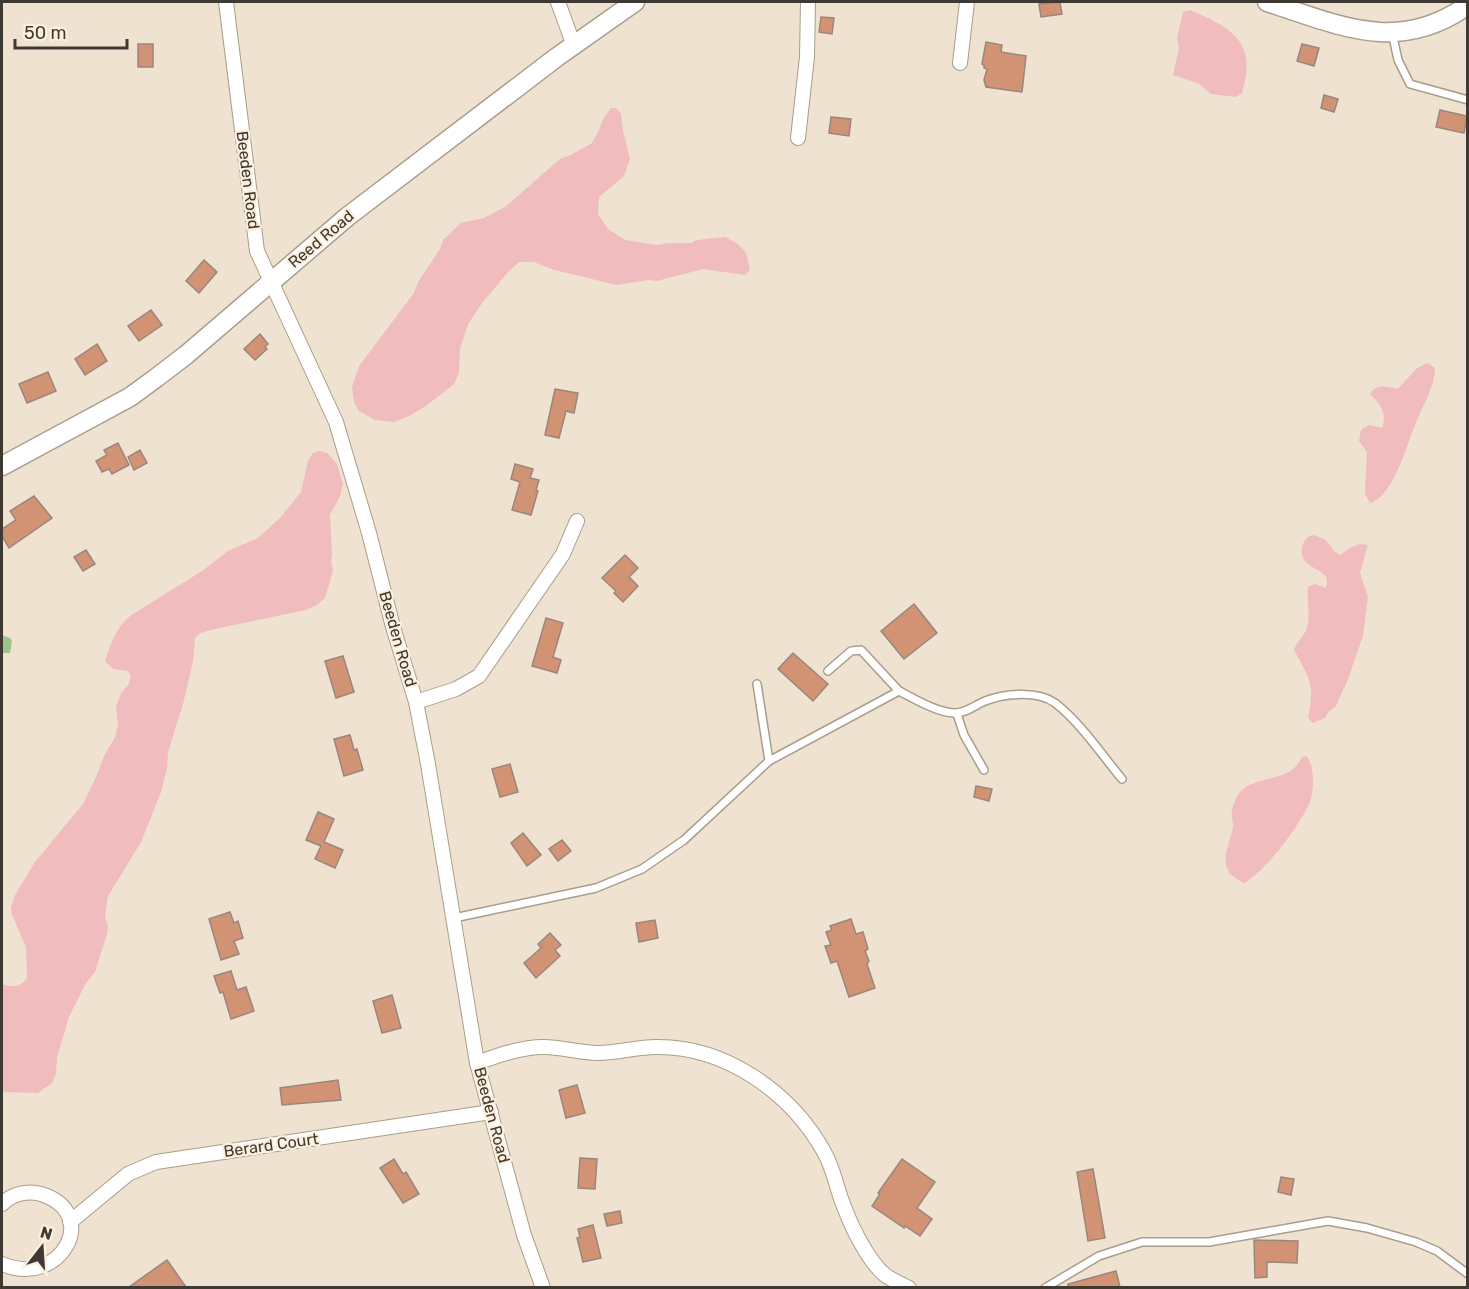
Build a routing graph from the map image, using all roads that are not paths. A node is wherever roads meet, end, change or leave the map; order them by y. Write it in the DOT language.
graph roads {
  1 [pos="226,2"];
  2 [pos="558,2"];
  3 [pos="635,2"];
  4 [pos="808,2"];
  5 [pos="967,2"];
  6 [pos="1267,2"];
  7 [pos="1467,5"];
  8 [pos="1392,32"];
  9 [pos="574,46"];
  10 [pos="960,63"];
  11 [pos="1467,100"];
  12 [pos="798,138"];
  13 [pos="271,282"];
  14 [pos="2,466"];
  15 [pos="577,522"];
  16 [pos="828,671"];
  17 [pos="757,684"];
  18 [pos="899,691"];
  19 [pos="416,702"];
  20 [pos="957,714"];
  21 [pos="770,761"];
  22 [pos="984,770"];
  23 [pos="1122,779"];
  24 [pos="454,918"];
  25 [pos="477,1063"];
  26 [pos="491,1112"];
  27 [pos="2,1204"];
  28 [pos="70,1222"];
  29 [pos="2,1264"];
  30 [pos="1467,1274"];
  31 [pos="543,1287"];
  32 [pos="909,1287"];
  33 [pos="1045,1287"];
  1 -- 13 [label="street, Beeden Road"];
  2 -- 9 [label="street"];
  3 -- 9 [label="street, Reed Road"];
  4 -- 12 [label="street"];
  5 -- 10 [label="street"];
  6 -- 8 [label="street"];
  7 -- 8 [label="street"];
  8 -- 11 [label="lane"];
  9 -- 13 [label="street, Reed Road"];
  13 -- 14 [label="street, Reed Road"];
  13 -- 19 [label="street, Beeden Road"];
  15 -- 19 [label="street"];
  16 -- 18 [label="lane"];
  17 -- 21 [label="lane"];
  18 -- 20 [label="lane"];
  18 -- 21 [label="lane"];
  19 -- 24 [label="street, Beeden Road"];
  20 -- 22 [label="lane"];
  20 -- 23 [label="lane"];
  21 -- 24 [label="lane"];
  24 -- 25 [label="street, Beeden Road"];
  25 -- 26 [label="street, Beeden Road"];
  25 -- 32 [label="street"];
  26 -- 28 [label="street, Berard Court"];
  26 -- 31 [label="street, Beeden Road"];
  27 -- 28 [label="street"];
  28 -- 29 [label="street"];
  30 -- 33 [label="lane"];
}
